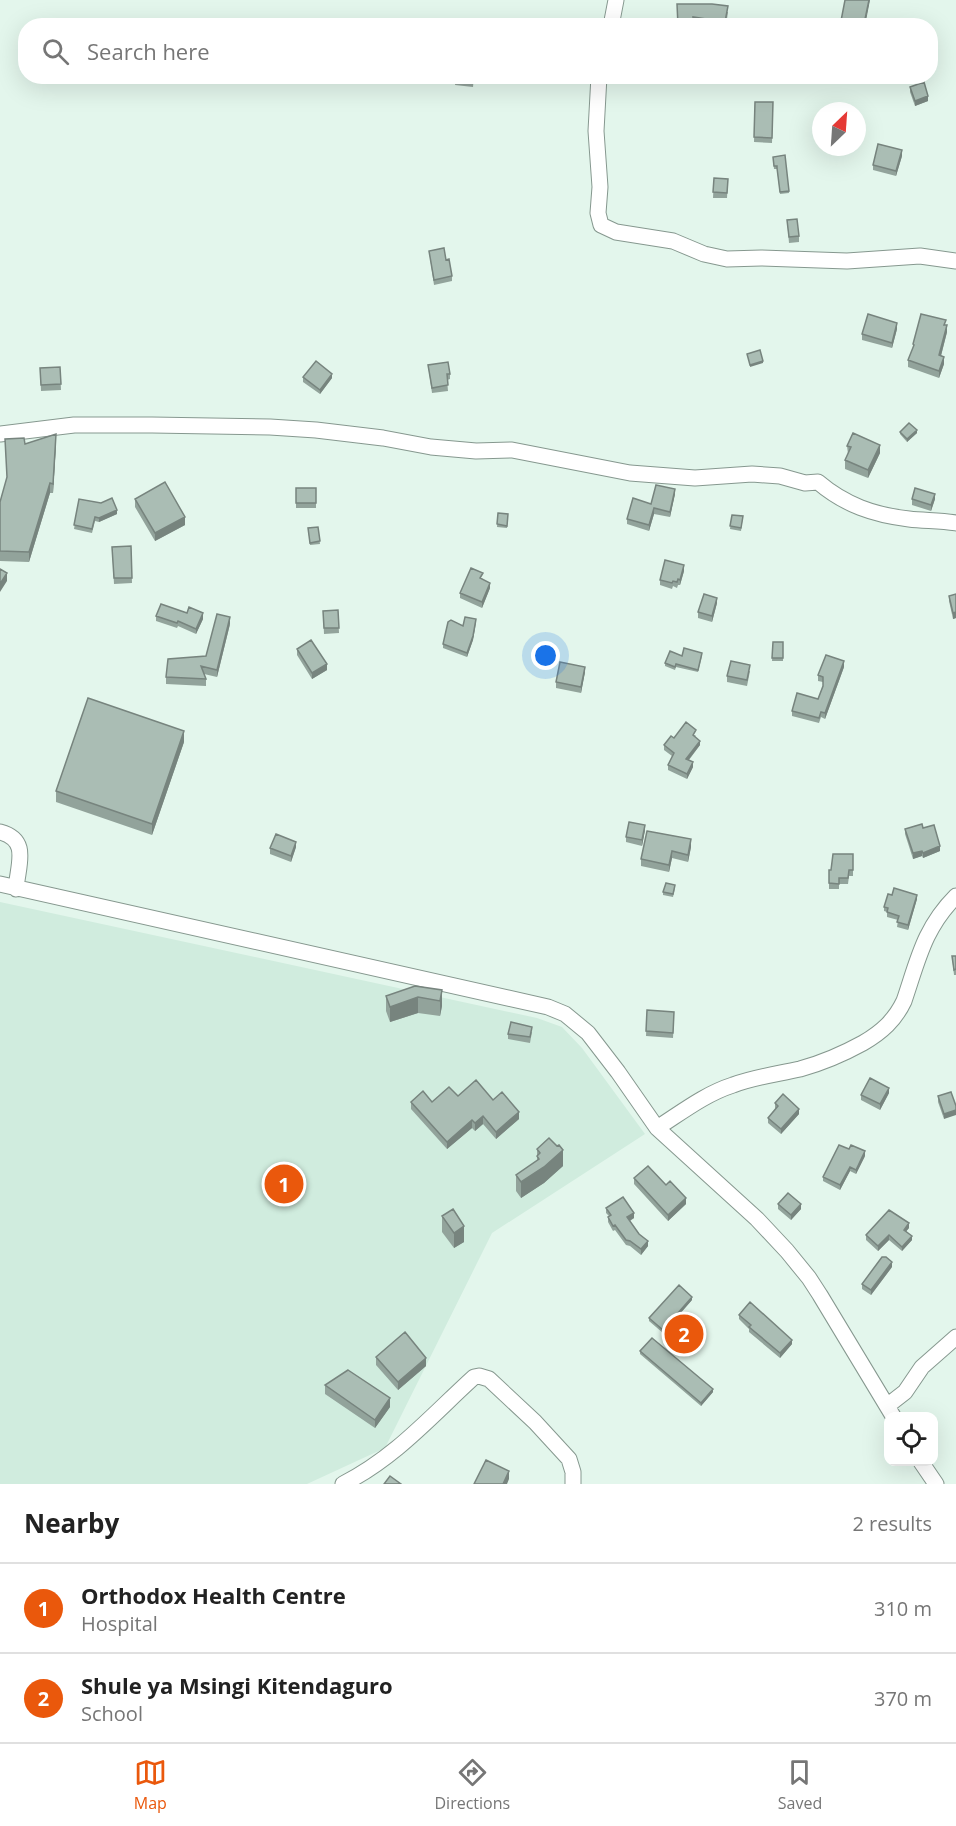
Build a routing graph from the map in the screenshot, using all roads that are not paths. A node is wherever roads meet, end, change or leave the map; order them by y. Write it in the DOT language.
graph roads {
  1 [pos="616,0"];
  2 [pos="613,18"];
  3 [pos="598,84"];
  4 [pos="956,261"];
  5 [pos="0,434"];
  6 [pos="956,523"];
  7 [pos="0,832"];
  8 [pos="0,884"];
  9 [pos="16,889"];
  10 [pos="956,896"];
  11 [pos="657,1128"];
  12 [pos="956,1337"];
  13 [pos="890,1411"];
  14 [pos="924,1466"];
  15 [pos="343,1484"];
  16 [pos="573,1484"];
  17 [pos="936,1484"];
  1 -- 2 [label="street"];
  3 -- 4 [label="street"];
  5 -- 6 [label="street"];
  7 -- 9 [label="street"];
  8 -- 9 [label="street"];
  9 -- 11 [label="street"];
  10 -- 11 [label="street"];
  11 -- 13 [label="street"];
  12 -- 13 [label="street"];
  14 -- 17 [label="street"];
  15 -- 16 [label="street"];
}
